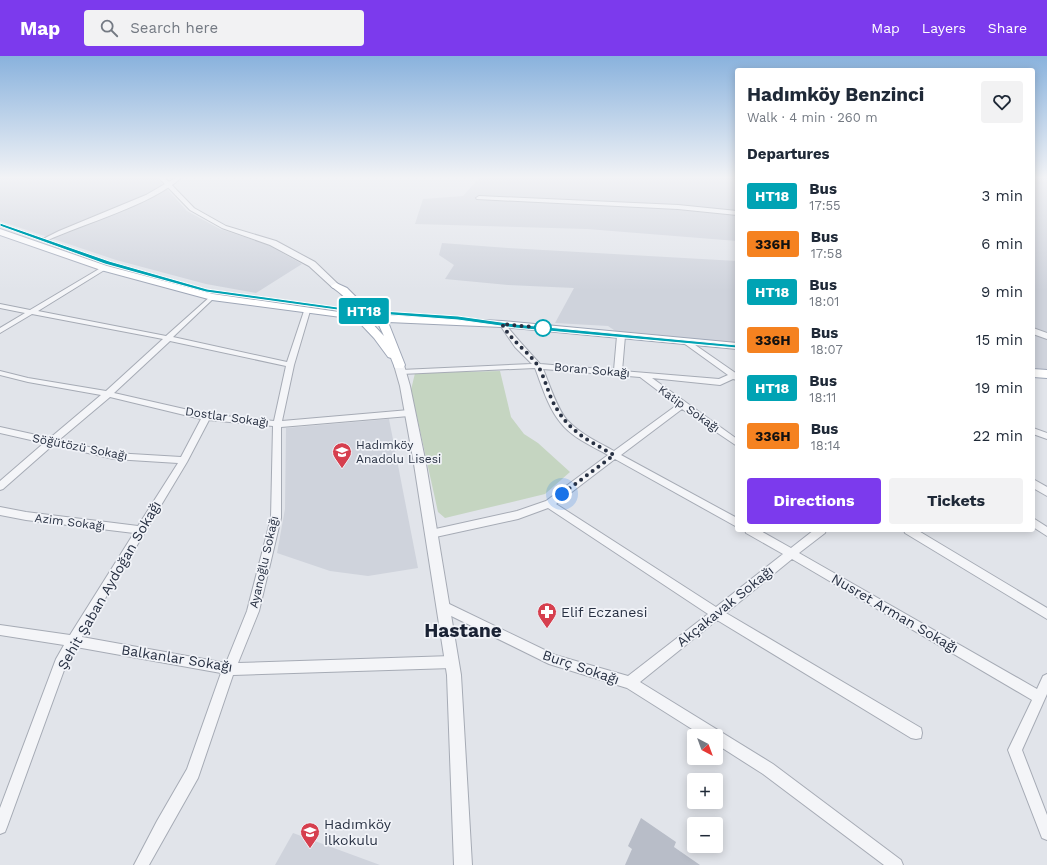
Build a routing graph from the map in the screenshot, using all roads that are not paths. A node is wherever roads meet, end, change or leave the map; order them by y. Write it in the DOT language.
graph roads {
  1 [pos="104,215"];
  2 [pos="202,215"];
  3 [pos="0,225"];
  4 [pos="0,232"];
  5 [pos="44,240"];
  6 [pos="104,268"];
  7 [pos="336,286"];
  8 [pos="212,297"];
  9 [pos="0,306"];
  10 [pos="307,311"];
  11 [pos="32,312"];
  12 [pos="356,313"];
  13 [pos="376,315"];
  14 [pos="502,324"];
  15 [pos="0,330"];
  16 [pos="1035,332"];
  17 [pos="620,336"];
  18 [pos="1047,336"];
  19 [pos="168,338"];
  20 [pos="688,342"];
  21 [pos="735,346"];
  22 [pos="290,365"];
  23 [pos="538,366"];
  24 [pos="400,369"];
  25 [pos="0,373"];
  26 [pos="618,373"];
  27 [pos="1035,373"];
  28 [pos="1047,374"];
  29 [pos="641,375"];
  30 [pos="735,376"];
  31 [pos="735,377"];
  32 [pos="108,394"];
  33 [pos="682,405"];
  34 [pos="409,413"];
  35 [pos="206,417"];
  36 [pos="277,424"];
  37 [pos="0,430"];
  38 [pos="1035,432"];
  39 [pos="1047,436"];
  40 [pos="735,441"];
  41 [pos="51,443"];
  42 [pos="614,455"];
  43 [pos="184,460"];
  44 [pos="1035,484"];
  45 [pos="0,486"];
  46 [pos="1047,492"];
  47 [pos="549,504"];
  48 [pos="0,511"];
  49 [pos="735,522"];
  50 [pos="1035,523"];
  51 [pos="140,530"];
  52 [pos="754,532"];
  53 [pos="818,532"];
  54 [pos="912,532"];
  55 [pos="1047,532"];
  56 [pos="431,534"];
  57 [pos="792,553"];
  58 [pos="443,606"];
  59 [pos="716,614"];
  60 [pos="1047,614"];
  61 [pos="0,630"];
  62 [pos="73,641"];
  63 [pos="452,662"];
  64 [pos="229,669"];
  65 [pos="1047,680"];
  66 [pos="630,683"];
  67 [pos="1039,697"];
  68 [pos="705,729"];
  69 [pos="916,733"];
  70 [pos="723,740"];
  71 [pos="0,827"];
  72 [pos="1047,833"];
  73 [pos="141,865"];
  74 [pos="463,865"];
  75 [pos="896,865"];
  1 -- 5 [label="street"];
  2 -- 7 [label="street"];
  3 -- 5 [label="main road"];
  4 -- 6 [label="main road"];
  5 -- 12 [label="main road"];
  6 -- 8 [label="main road"];
  6 -- 11 [label="street"];
  7 -- 12 [label="main road"];
  7 -- 13 [label="main road"];
  8 -- 10 [label="main road"];
  8 -- 19 [label="street"];
  9 -- 11 [label="street"];
  10 -- 12 [label="main road"];
  10 -- 22 [label="street, Ayanoğlu Sokağı"];
  11 -- 15 [label="street"];
  11 -- 19 [label="street"];
  12 -- 13 [label="main road"];
  12 -- 24 [label="main road"];
  13 -- 14 [label="main road"];
  13 -- 24 [label="main road"];
  14 -- 17 [label="main road"];
  14 -- 23 [label="street"];
  16 -- 18 [label="street"];
  17 -- 20 [label="main road"];
  17 -- 26 [label="street"];
  19 -- 22 [label="street"];
  19 -- 32 [label="street"];
  20 -- 21 [label="main road"];
  20 -- 30 [label="street"];
  22 -- 36 [label="street, Ayanoğlu Sokağı"];
  23 -- 24 [label="street, Boran Sokağı"];
  23 -- 26 [label="street, Boran Sokağı"];
  23 -- 42 [label="street"];
  24 -- 34 [label="street"];
  25 -- 32 [label="street, Dostlar Sokağı"];
  26 -- 29 [label="street, Boran Sokağı"];
  27 -- 28 [label="main road"];
  29 -- 31 [label="street, Boran Sokağı"];
  29 -- 33 [label="street, Katip Sokağı"];
  32 -- 35 [label="street, Dostlar Sokağı"];
  32 -- 41 [label="street"];
  33 -- 40 [label="street, Katip Sokağı"];
  33 -- 42 [label="street"];
  34 -- 36 [label="street, Dostlar Sokağı"];
  34 -- 56 [label="street"];
  35 -- 36 [label="street, Dostlar Sokağı"];
  35 -- 43 [label="street, Şehit Şaban Aydoğan Sokağı"];
  36 -- 64 [label="street, Ayanoğlu Sokağı"];
  37 -- 41 [label="street, Söğütözü Sokağı"];
  38 -- 39 [label="street"];
  41 -- 43 [label="street, Söğütözü Sokağı"];
  41 -- 45 [label="street"];
  42 -- 47 [label="street"];
  42 -- 49 [label="street"];
  43 -- 51 [label="street, Şehit Şaban Aydoğan Sokağı"];
  44 -- 46 [label="street"];
  47 -- 56 [label="street"];
  47 -- 59 [label="street"];
  48 -- 51 [label="street, Azim Sokağı"];
  50 -- 55 [label="street"];
  51 -- 62 [label="street, Şehit Şaban Aydoğan Sokağı"];
  52 -- 57 [label="street, Nusret Arman Sokağı"];
  53 -- 57 [label="street, Akçakavak Sokağı"];
  54 -- 60 [label="street"];
  56 -- 58 [label="street"];
  57 -- 59 [label="street, Akçakavak Sokağı"];
  57 -- 67 [label="street, Nusret Arman Sokağı"];
  58 -- 63 [label="street"];
  58 -- 66 [label="street, Burç Sokağı"];
  59 -- 66 [label="street, Akçakavak Sokağı"];
  59 -- 69 [label="street"];
  61 -- 62 [label="street, Balkanlar Sokağı"];
  62 -- 64 [label="street, Balkanlar Sokağı"];
  62 -- 71 [label="street, Şehit Şaban Aydoğan Sokağı"];
  63 -- 64 [label="street, Balkanlar Sokağı"];
  63 -- 74 [label="street"];
  64 -- 73 [label="street, Ayanoğlu Sokağı"];
  65 -- 67 [label="street"];
  66 -- 68 [label="street, Burç Sokağı"];
  67 -- 72 [label="street"];
  70 -- 75 [label="street, Burç Sokağı"];
}
